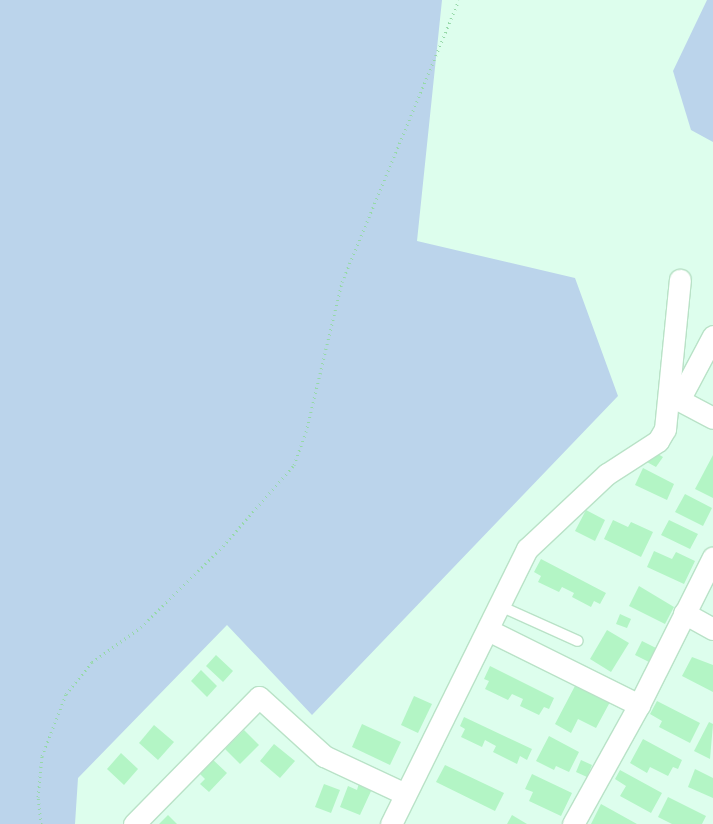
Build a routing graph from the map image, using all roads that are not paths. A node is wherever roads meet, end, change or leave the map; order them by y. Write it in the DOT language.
graph roads {
  1 [pos="680,280"];
  2 [pos="712,341"];
  3 [pos="713,418"];
  4 [pos="713,557"];
  5 [pos="500,606"];
  6 [pos="684,613"];
  7 [pos="488,630"];
  8 [pos="713,630"];
  9 [pos="578,641"];
  10 [pos="639,705"];
  11 [pos="405,794"];
  12 [pos="134,824"];
  13 [pos="391,824"];
  14 [pos="572,824"];
  1 -- 5 [label="street"];
  2 -- 3 [label="street"];
  4 -- 6 [label="street"];
  5 -- 7 [label="street"];
  5 -- 9 [label="lane"];
  6 -- 8 [label="street"];
  6 -- 10 [label="street"];
  7 -- 10 [label="street"];
  7 -- 11 [label="street"];
  10 -- 14 [label="street"];
  11 -- 12 [label="street"];
  11 -- 13 [label="street"];
}
